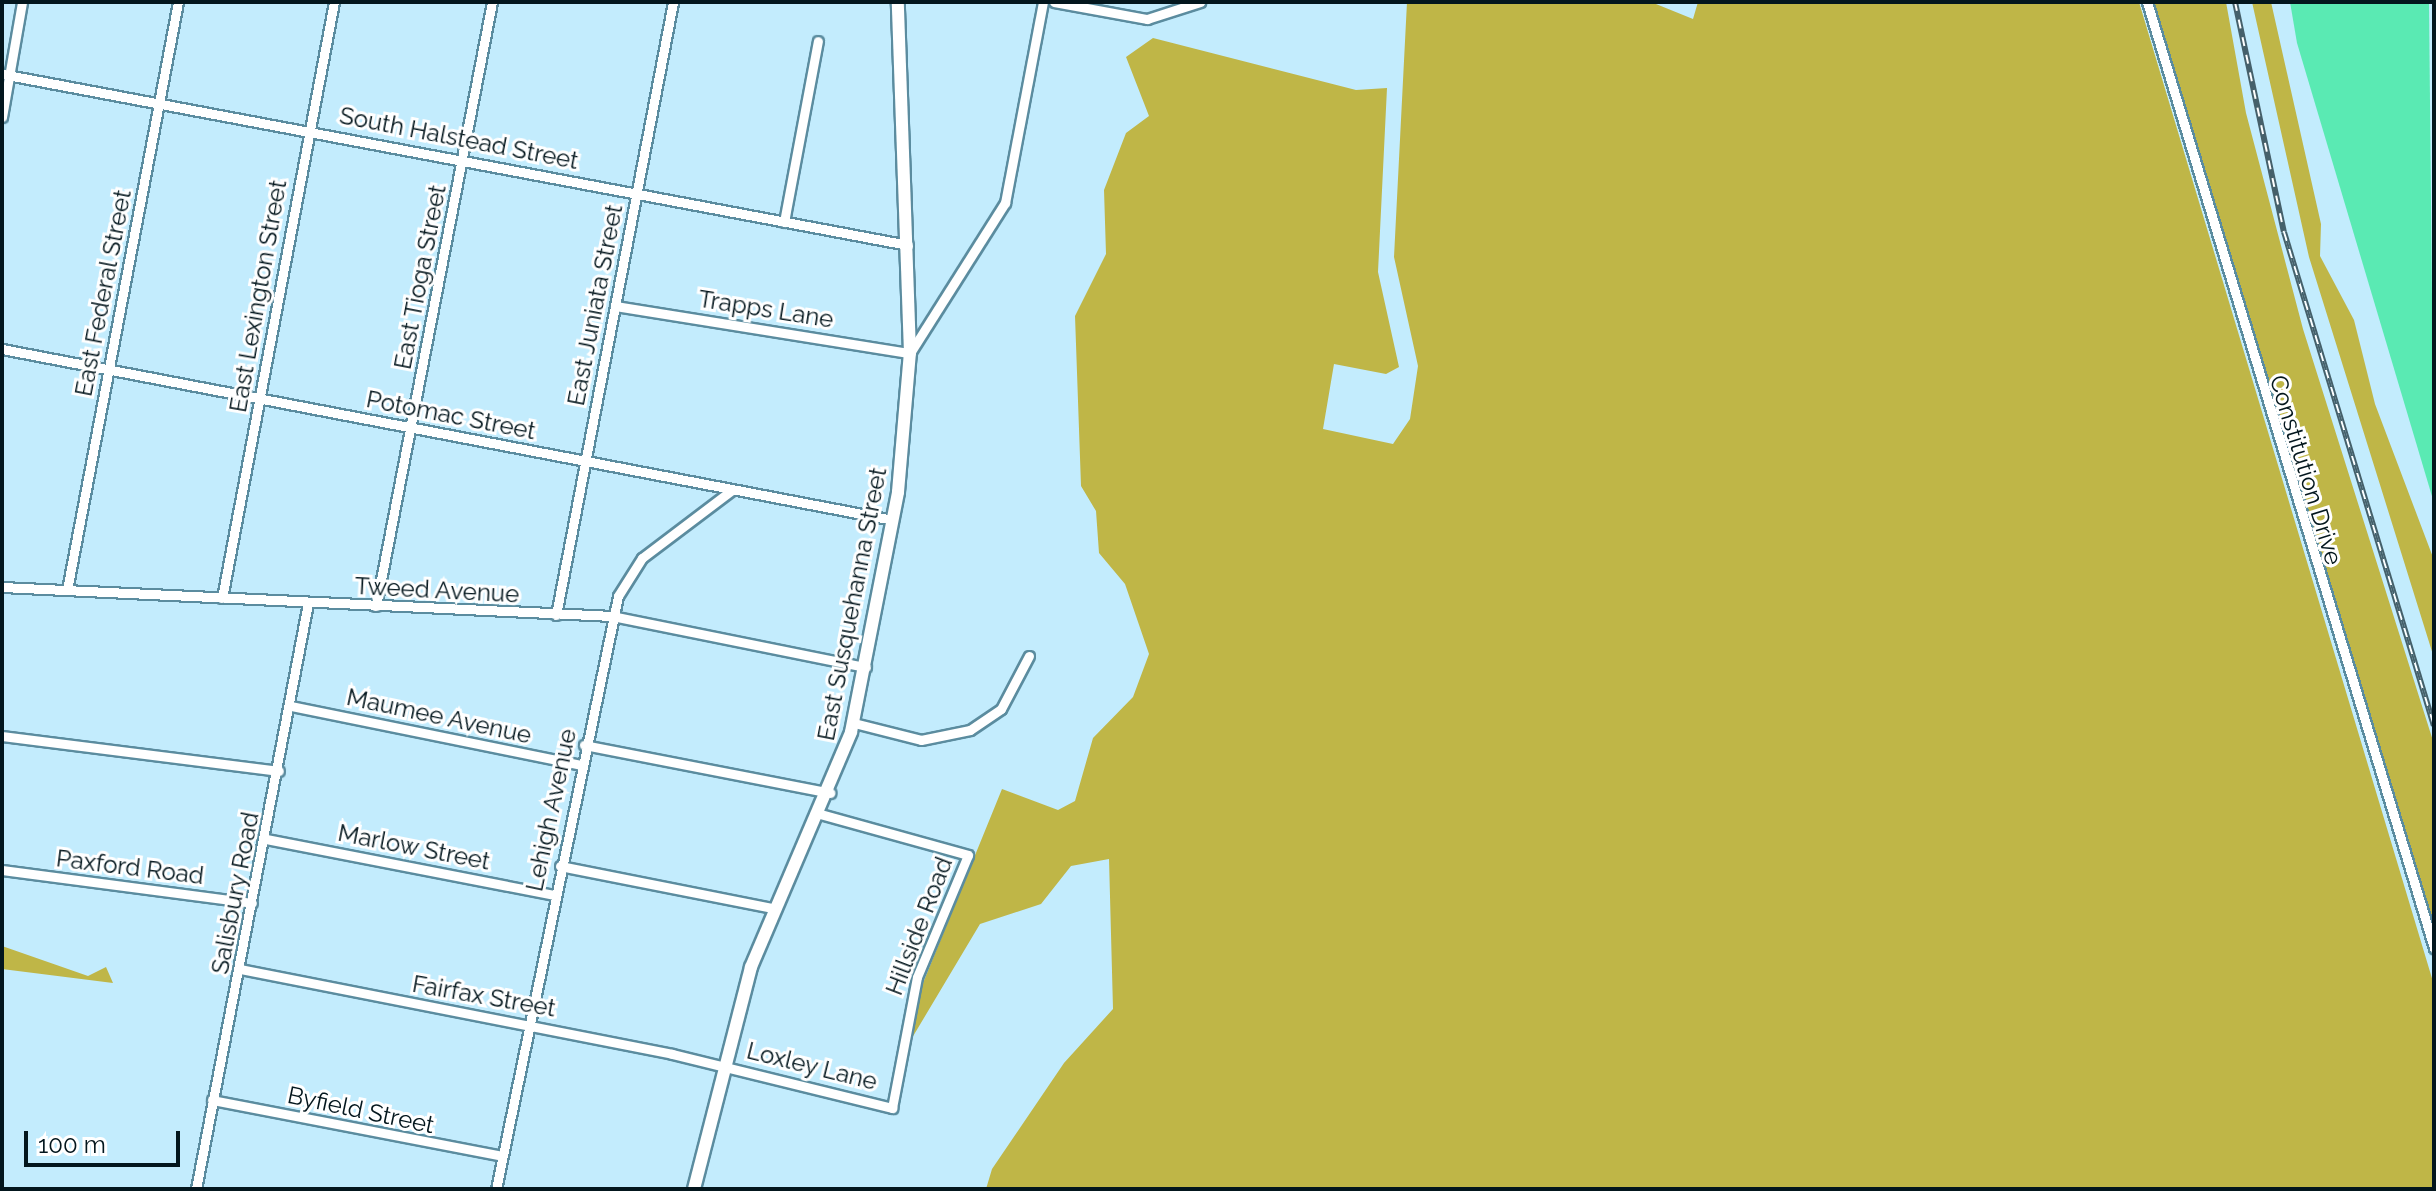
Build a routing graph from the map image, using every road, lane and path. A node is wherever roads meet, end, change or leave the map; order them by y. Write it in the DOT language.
graph roads {
  1 [pos="22,2"];
  2 [pos="178,2"];
  3 [pos="334,2"];
  4 [pos="492,2"];
  5 [pos="673,2"];
  6 [pos="898,2"];
  7 [pos="1043,2"];
  8 [pos="1054,2"];
  9 [pos="1200,2"];
  10 [pos="2147,2"];
  11 [pos="818,41"];
  12 [pos="6,75"];
  13 [pos="158,104"];
  14 [pos="2,117"];
  15 [pos="309,131"];
  16 [pos="463,160"];
  17 [pos="636,193"];
  18 [pos="784,222"];
  19 [pos="908,245"];
  20 [pos="615,306"];
  21 [pos="2,349"];
  22 [pos="910,353"];
  23 [pos="109,370"];
  24 [pos="259,399"];
  25 [pos="410,429"];
  26 [pos="585,461"];
  27 [pos="732,490"];
  28 [pos="893,520"];
  29 [pos="2,587"];
  30 [pos="67,590"];
  31 [pos="222,598"];
  32 [pos="308,603"];
  33 [pos="376,606"];
  34 [pos="556,615"];
  35 [pos="612,616"];
  36 [pos="1029,656"];
  37 [pos="866,667"];
  38 [pos="291,706"];
  39 [pos="854,723"];
  40 [pos="2,736"];
  41 [pos="584,745"];
  42 [pos="580,765"];
  43 [pos="279,771"];
  44 [pos="830,793"];
  45 [pos="820,814"];
  46 [pos="266,839"];
  47 [pos="560,866"];
  48 [pos="2,870"];
  49 [pos="554,895"];
  50 [pos="252,903"];
  51 [pos="773,908"];
  52 [pos="2434,948"];
  53 [pos="240,969"];
  54 [pos="529,1026"];
  55 [pos="721,1064"];
  56 [pos="212,1100"];
  57 [pos="892,1108"];
  58 [pos="502,1156"];
  59 [pos="196,1189"];
  60 [pos="496,1189"];
  61 [pos="694,1189"];
  1 -- 12 [label="street"];
  2 -- 13 [label="street, East Federal Street"];
  3 -- 15 [label="street, East Lexington Street"];
  4 -- 16 [label="street, East Tioga Street"];
  5 -- 17 [label="street, East Juniata Street"];
  6 -- 19 [label="main road, East Susquehanna Street"];
  7 -- 22 [label="street"];
  8 -- 9 [label="street"];
  10 -- 52 [label="street, Constitution Drive"];
  11 -- 18 [label="street"];
  12 -- 13 [label="street, South Halstead Street"];
  12 -- 14 [label="street"];
  13 -- 15 [label="street, South Halstead Street"];
  13 -- 23 [label="street, East Federal Street"];
  15 -- 16 [label="street, South Halstead Street"];
  15 -- 24 [label="street, East Lexington Street"];
  16 -- 17 [label="street, South Halstead Street"];
  16 -- 25 [label="street, East Tioga Street"];
  17 -- 18 [label="street, South Halstead Street"];
  17 -- 20 [label="street, East Juniata Street"];
  18 -- 19 [label="street, South Halstead Street"];
  19 -- 22 [label="main road, East Susquehanna Street"];
  20 -- 22 [label="street, Trapps Lane"];
  20 -- 26 [label="street, East Juniata Street"];
  21 -- 23 [label="street, Potomac Street"];
  22 -- 28 [label="main road, East Susquehanna Street"];
  23 -- 24 [label="street, Potomac Street"];
  23 -- 30 [label="street, East Federal Street"];
  24 -- 25 [label="street, Potomac Street"];
  24 -- 31 [label="street, East Lexington Street"];
  25 -- 26 [label="street, Potomac Street"];
  25 -- 33 [label="street, East Tioga Street"];
  26 -- 27 [label="street, Potomac Street"];
  26 -- 34 [label="street, East Juniata Street"];
  27 -- 28 [label="street, Potomac Street"];
  27 -- 35 [label="street, Lehigh Avenue"];
  28 -- 37 [label="main road, East Susquehanna Street"];
  29 -- 30 [label="street, Tweed Avenue"];
  30 -- 31 [label="street, Tweed Avenue"];
  31 -- 32 [label="street, Tweed Avenue"];
  32 -- 33 [label="street, Tweed Avenue"];
  32 -- 38 [label="street, Salisbury Road"];
  33 -- 34 [label="street, Tweed Avenue"];
  34 -- 35 [label="street, Tweed Avenue"];
  35 -- 37 [label="street, Tweed Avenue"];
  35 -- 41 [label="street, Lehigh Avenue"];
  36 -- 39 [label="street"];
  37 -- 39 [label="main road, East Susquehanna Street"];
  38 -- 42 [label="street, Maumee Avenue"];
  38 -- 43 [label="street, Salisbury Road"];
  39 -- 44 [label="main road, East Susquehanna Street"];
  40 -- 43 [label="street"];
  41 -- 42 [label="street, Lehigh Avenue"];
  41 -- 44 [label="street"];
  42 -- 47 [label="street, Lehigh Avenue"];
  43 -- 46 [label="street, Salisbury Road"];
  44 -- 45 [label="main road, East Susquehanna Street"];
  45 -- 51 [label="main road, East Susquehanna Street"];
  45 -- 57 [label="street, Hillside Road"];
  46 -- 49 [label="street, Marlow Street"];
  46 -- 50 [label="street, Salisbury Road"];
  47 -- 49 [label="street, Lehigh Avenue"];
  47 -- 51 [label="street"];
  48 -- 50 [label="street, Paxford Road"];
  49 -- 54 [label="street, Lehigh Avenue"];
  50 -- 53 [label="street, Salisbury Road"];
  51 -- 55 [label="main road, East Susquehanna Street"];
  53 -- 54 [label="street, Fairfax Street"];
  53 -- 56 [label="street, Salisbury Road"];
  54 -- 55 [label="street, Fairfax Street"];
  54 -- 58 [label="street, Lehigh Avenue"];
  55 -- 57 [label="street, Loxley Lane"];
  55 -- 61 [label="main road, East Susquehanna Street"];
  56 -- 58 [label="street, Byfield Street"];
  56 -- 59 [label="street, Salisbury Road"];
  58 -- 60 [label="street, Lehigh Avenue"];
}
